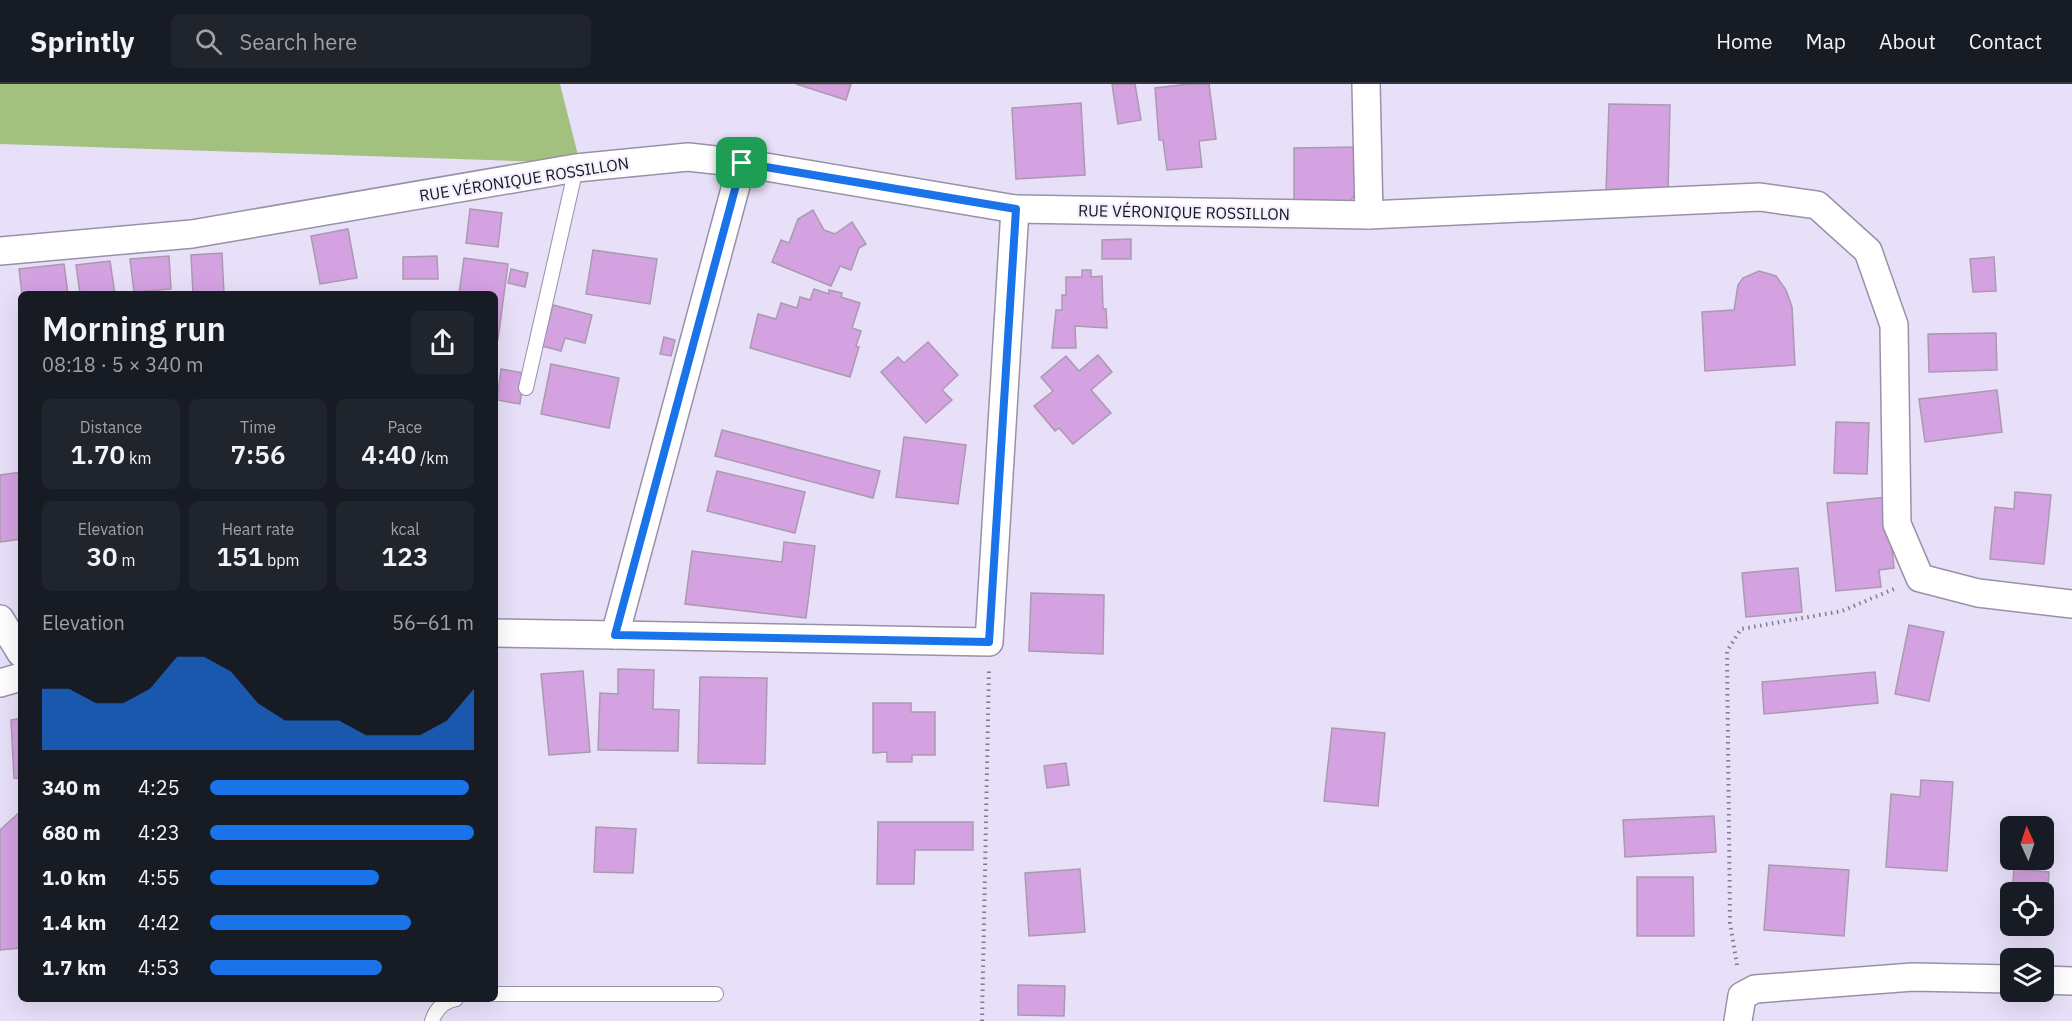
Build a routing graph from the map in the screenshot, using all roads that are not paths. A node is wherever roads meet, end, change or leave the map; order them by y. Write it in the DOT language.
graph roads {
  1 [pos="1366,84"];
  2 [pos="742,163"];
  3 [pos="576,168"];
  4 [pos="1016,209"];
  5 [pos="1369,215"];
  6 [pos="0,251"];
  7 [pos="526,388"];
  8 [pos="2072,604"];
  9 [pos="0,620"];
  10 [pos="498,633"];
  11 [pos="615,635"];
  12 [pos="18,647"];
  13 [pos="18,678"];
  14 [pos="0,683"];
  15 [pos="2000,979"];
  16 [pos="2054,980"];
  17 [pos="2072,981"];
  18 [pos="498,994"];
  19 [pos="716,994"];
  20 [pos="445,1002"];
  21 [pos="1740,1009"];
  22 [pos="432,1021"];
  1 -- 5 [label="street"];
  2 -- 3 [label="street, RUE VÉRONIQUE ROSSILLON"];
  2 -- 4 [label="street, RUE VÉRONIQUE ROSSILLON"];
  2 -- 11 [label="street"];
  3 -- 6 [label="street, RUE VÉRONIQUE ROSSILLON"];
  3 -- 7 [label="lane"];
  4 -- 5 [label="street, RUE VÉRONIQUE ROSSILLON"];
  4 -- 11 [label="street"];
  5 -- 8 [label="street, RUE VÉRONIQUE ROSSILLON"];
  9 -- 12 [label="street"];
  10 -- 11 [label="street"];
  13 -- 14 [label="street"];
  15 -- 21 [label="street"];
  16 -- 17 [label="street"];
  18 -- 19 [label="lane"];
  20 -- 22 [label="lane"];
}
